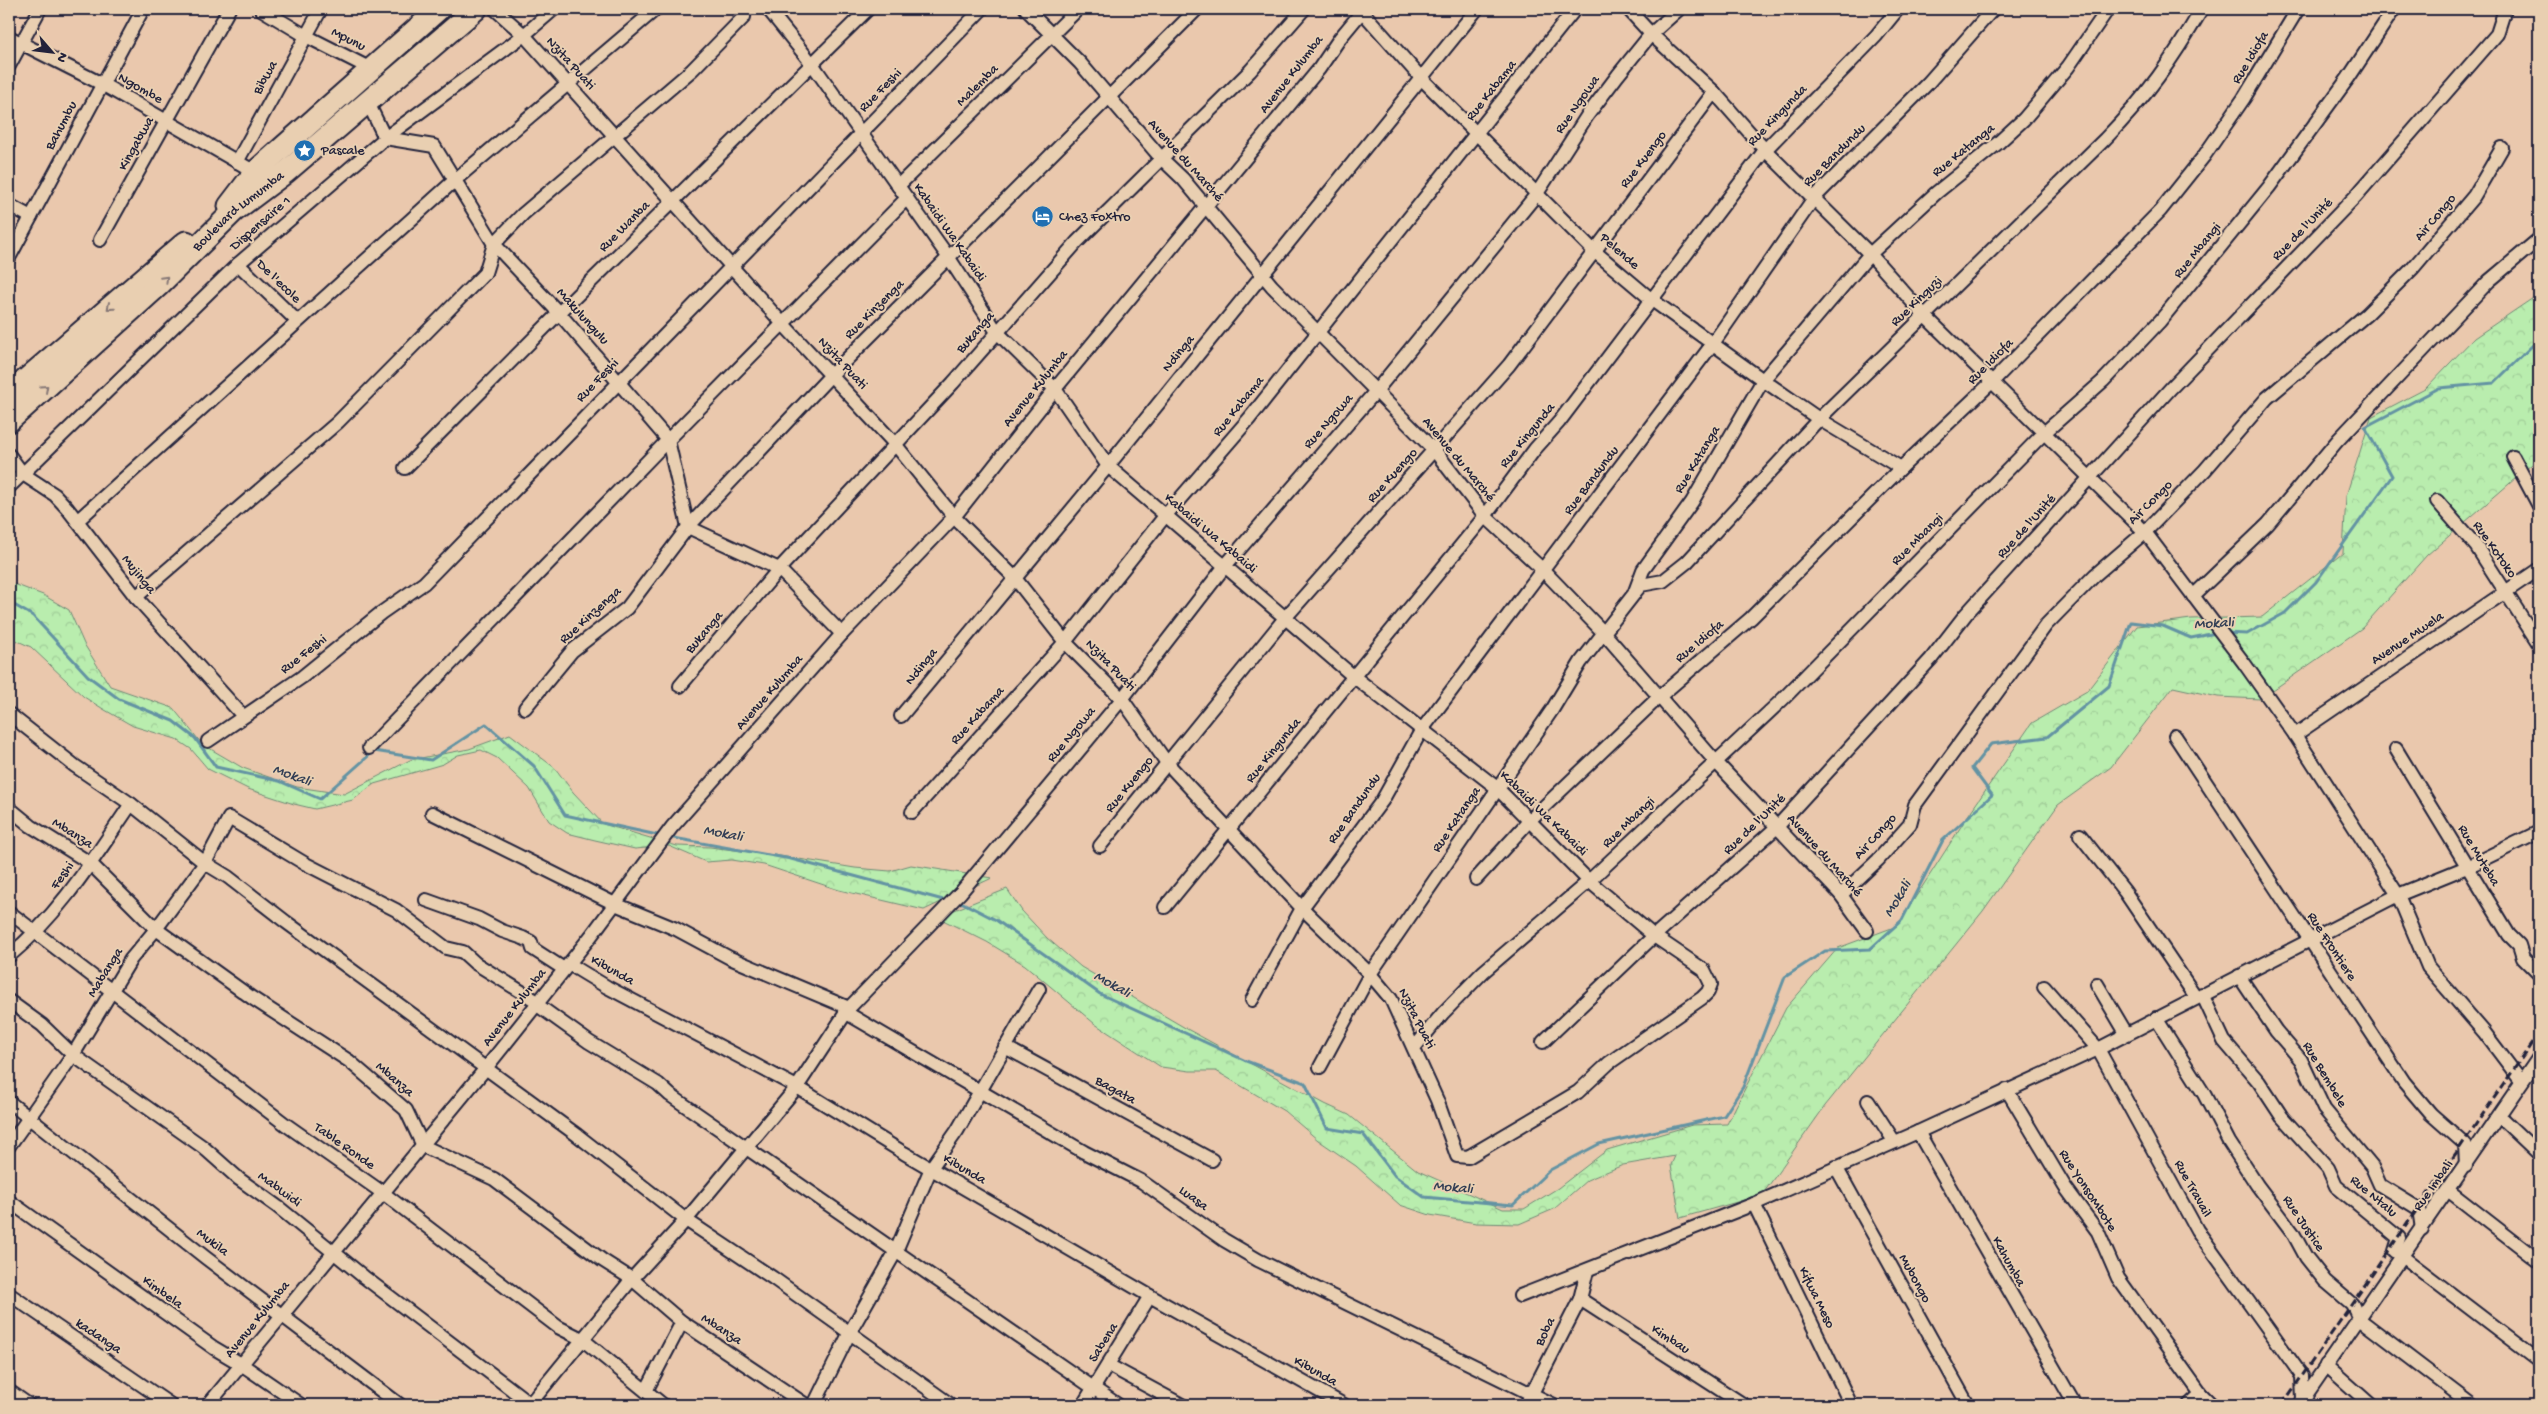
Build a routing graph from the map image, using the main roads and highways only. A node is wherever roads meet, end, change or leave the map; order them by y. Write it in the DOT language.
graph roads {
  1 [pos="439,9"];
  2 [pos="454,9"];
  3 [pos="476,9"];
  4 [pos="486,9"];
  5 [pos="282,168"];
  6 [pos="231,209"];
  7 [pos="9,394"];
  8 [pos="9,421"];
  1 -- 6 [label="highway"];
  2 -- 5 [label="highway, Boulevard Lumumba"];
  3 -- 5 [label="highway, Boulevard Lumumba"];
  4 -- 6 [label="highway"];
  5 -- 6 [label="highway, Boulevard Lumumba"];
  6 -- 7 [label="highway, Boulevard Lumumba, one-way"];
  8 -- 6 [label="highway, Boulevard Lumumba, one-way"];
}
